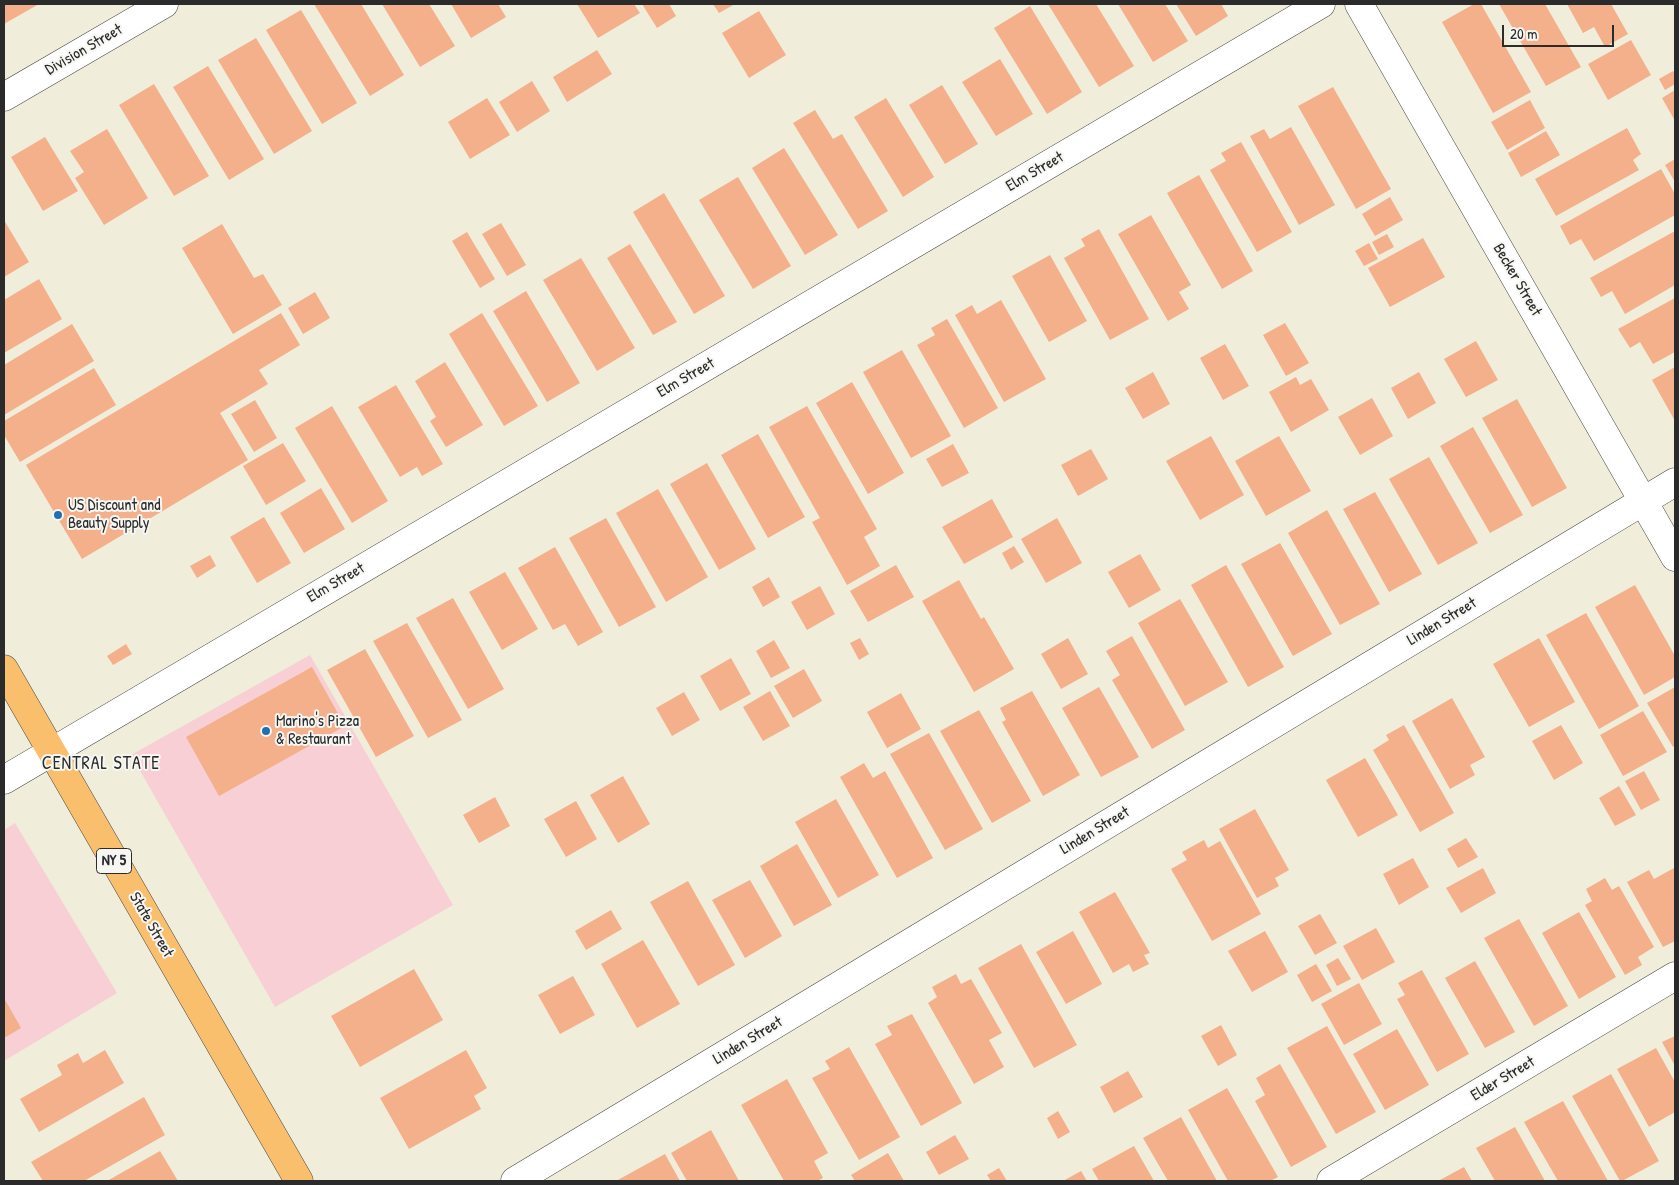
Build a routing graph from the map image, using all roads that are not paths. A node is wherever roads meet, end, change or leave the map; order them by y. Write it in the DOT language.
graph roads {
  1 [pos="164,4"];
  2 [pos="1321,4"];
  3 [pos="1359,4"];
  4 [pos="4,97"];
  5 [pos="1675,482"];
  6 [pos="1643,500"];
  7 [pos="1675,557"];
  8 [pos="4,669"];
  9 [pos="50,751"];
  10 [pos="4,780"];
  11 [pos="1675,976"];
  12 [pos="299,1181"];
  13 [pos="516,1181"];
  14 [pos="1331,1181"];
  1 -- 4 [label="street, Division Street"];
  2 -- 9 [label="street, Elm Street"];
  3 -- 6 [label="street, Becker Street"];
  5 -- 6 [label="street, Linden Street"];
  6 -- 7 [label="street, Becker Street"];
  6 -- 13 [label="street, Linden Street"];
  8 -- 9 [label="main road, State Street / NY 5"];
  9 -- 10 [label="street, Elm Street"];
  9 -- 12 [label="main road, State Street / NY 5"];
  11 -- 14 [label="street, Elder Street"];
}
